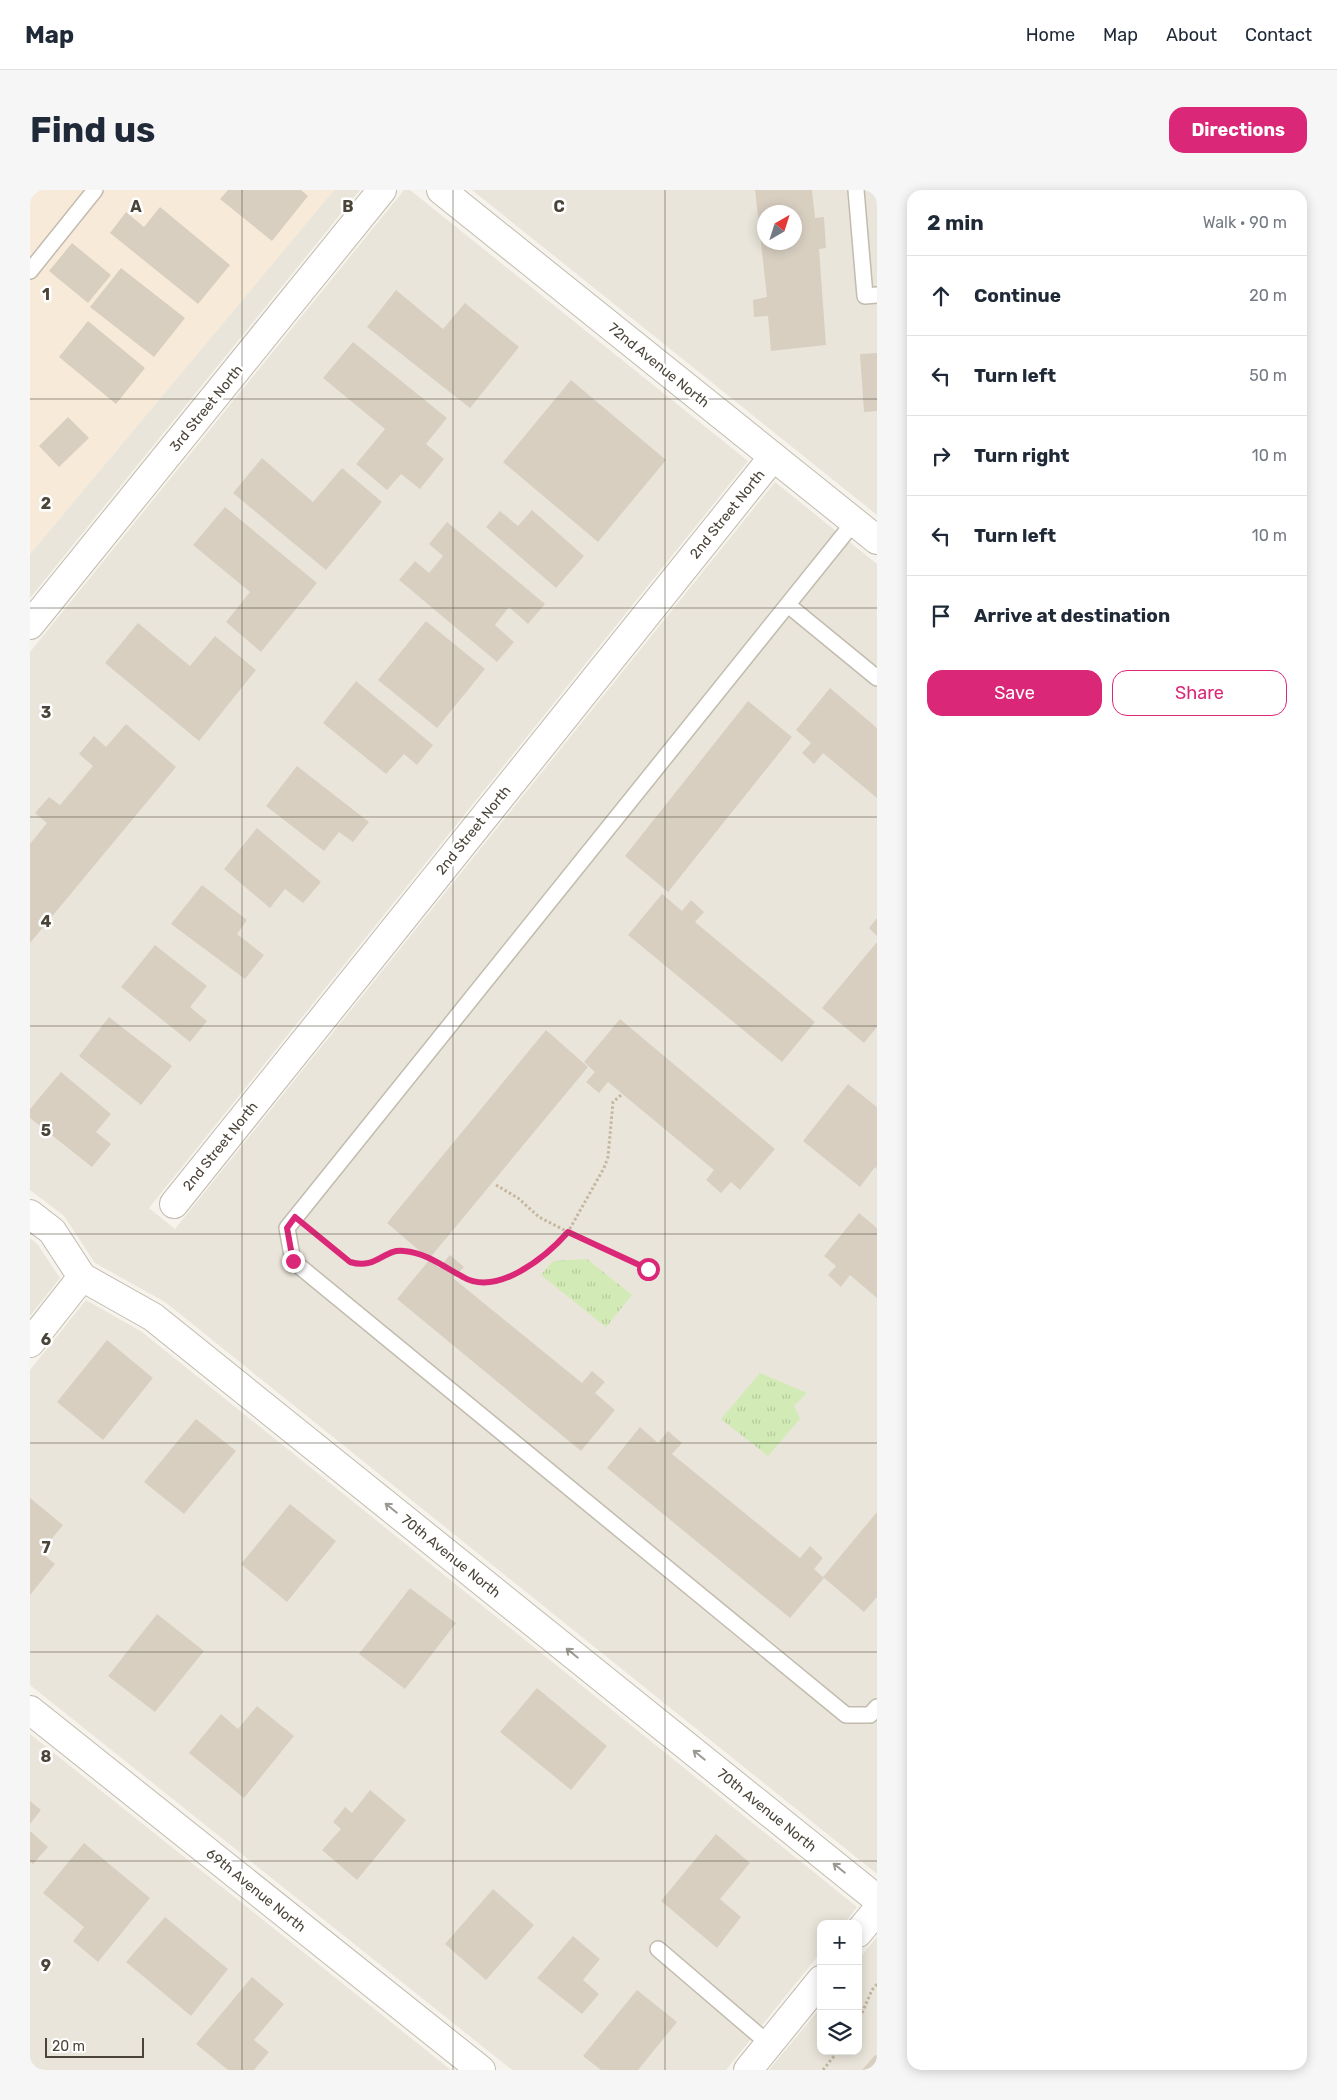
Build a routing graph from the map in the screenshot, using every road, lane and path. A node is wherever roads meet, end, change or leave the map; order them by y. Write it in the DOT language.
graph roads {
  1 [pos="95,190"];
  2 [pos="382,190"];
  3 [pos="441,190"];
  4 [pos="856,190"];
  5 [pos="30,271"];
  6 [pos="877,295"];
  7 [pos="773,456"];
  8 [pos="854,522"];
  9 [pos="877,540"];
  10 [pos="788,605"];
  11 [pos="30,625"];
  12 [pos="877,678"];
  13 [pos="621,1095"];
  14 [pos="496,1185"];
  15 [pos="174,1204"];
  16 [pos="30,1214"];
  17 [pos="295,1217"];
  18 [pos="568,1232"];
  19 [pos="648,1269"];
  20 [pos="82,1278"];
  21 [pos="30,1343"];
  22 [pos="877,1707"];
  23 [pos="30,1710"];
  24 [pos="877,1899"];
  25 [pos="877,1910"];
  26 [pos="862,1928"];
  27 [pos="658,1949"];
  28 [pos="877,1984"];
  29 [pos="817,1985"];
  30 [pos="862,2013"];
  31 [pos="769,2044"];
  32 [pos="835,2055"];
  33 [pos="481,2070"];
  34 [pos="748,2070"];
  35 [pos="823,2070"];
  1 -- 5 [label="lane"];
  2 -- 11 [label="street, 3rd Street North"];
  3 -- 7 [label="street, 72nd Avenue North"];
  4 -- 6 [label="lane"];
  7 -- 8 [label="street, 72nd Avenue North"];
  7 -- 15 [label="street, 2nd Street North"];
  8 -- 9 [label="street, 72nd Avenue North"];
  8 -- 10 [label="lane"];
  10 -- 12 [label="lane"];
  10 -- 17 [label="lane"];
  13 -- 18 [label="path"];
  14 -- 18 [label="path"];
  16 -- 20 [label="street, 70th Avenue North"];
  17 -- 18 [label="path"];
  17 -- 22 [label="lane"];
  18 -- 19 [label="path"];
  20 -- 21 [label="street"];
  24 -- 20 [label="street, 70th Avenue North, one-way"];
  23 -- 33 [label="street, 69th Avenue North"];
  25 -- 26 [label="street"];
  27 -- 31 [label="lane"];
  28 -- 30 [label="path"];
  29 -- 31 [label="street"];
  31 -- 34 [label="street"];
  32 -- 35 [label="path"];
}
